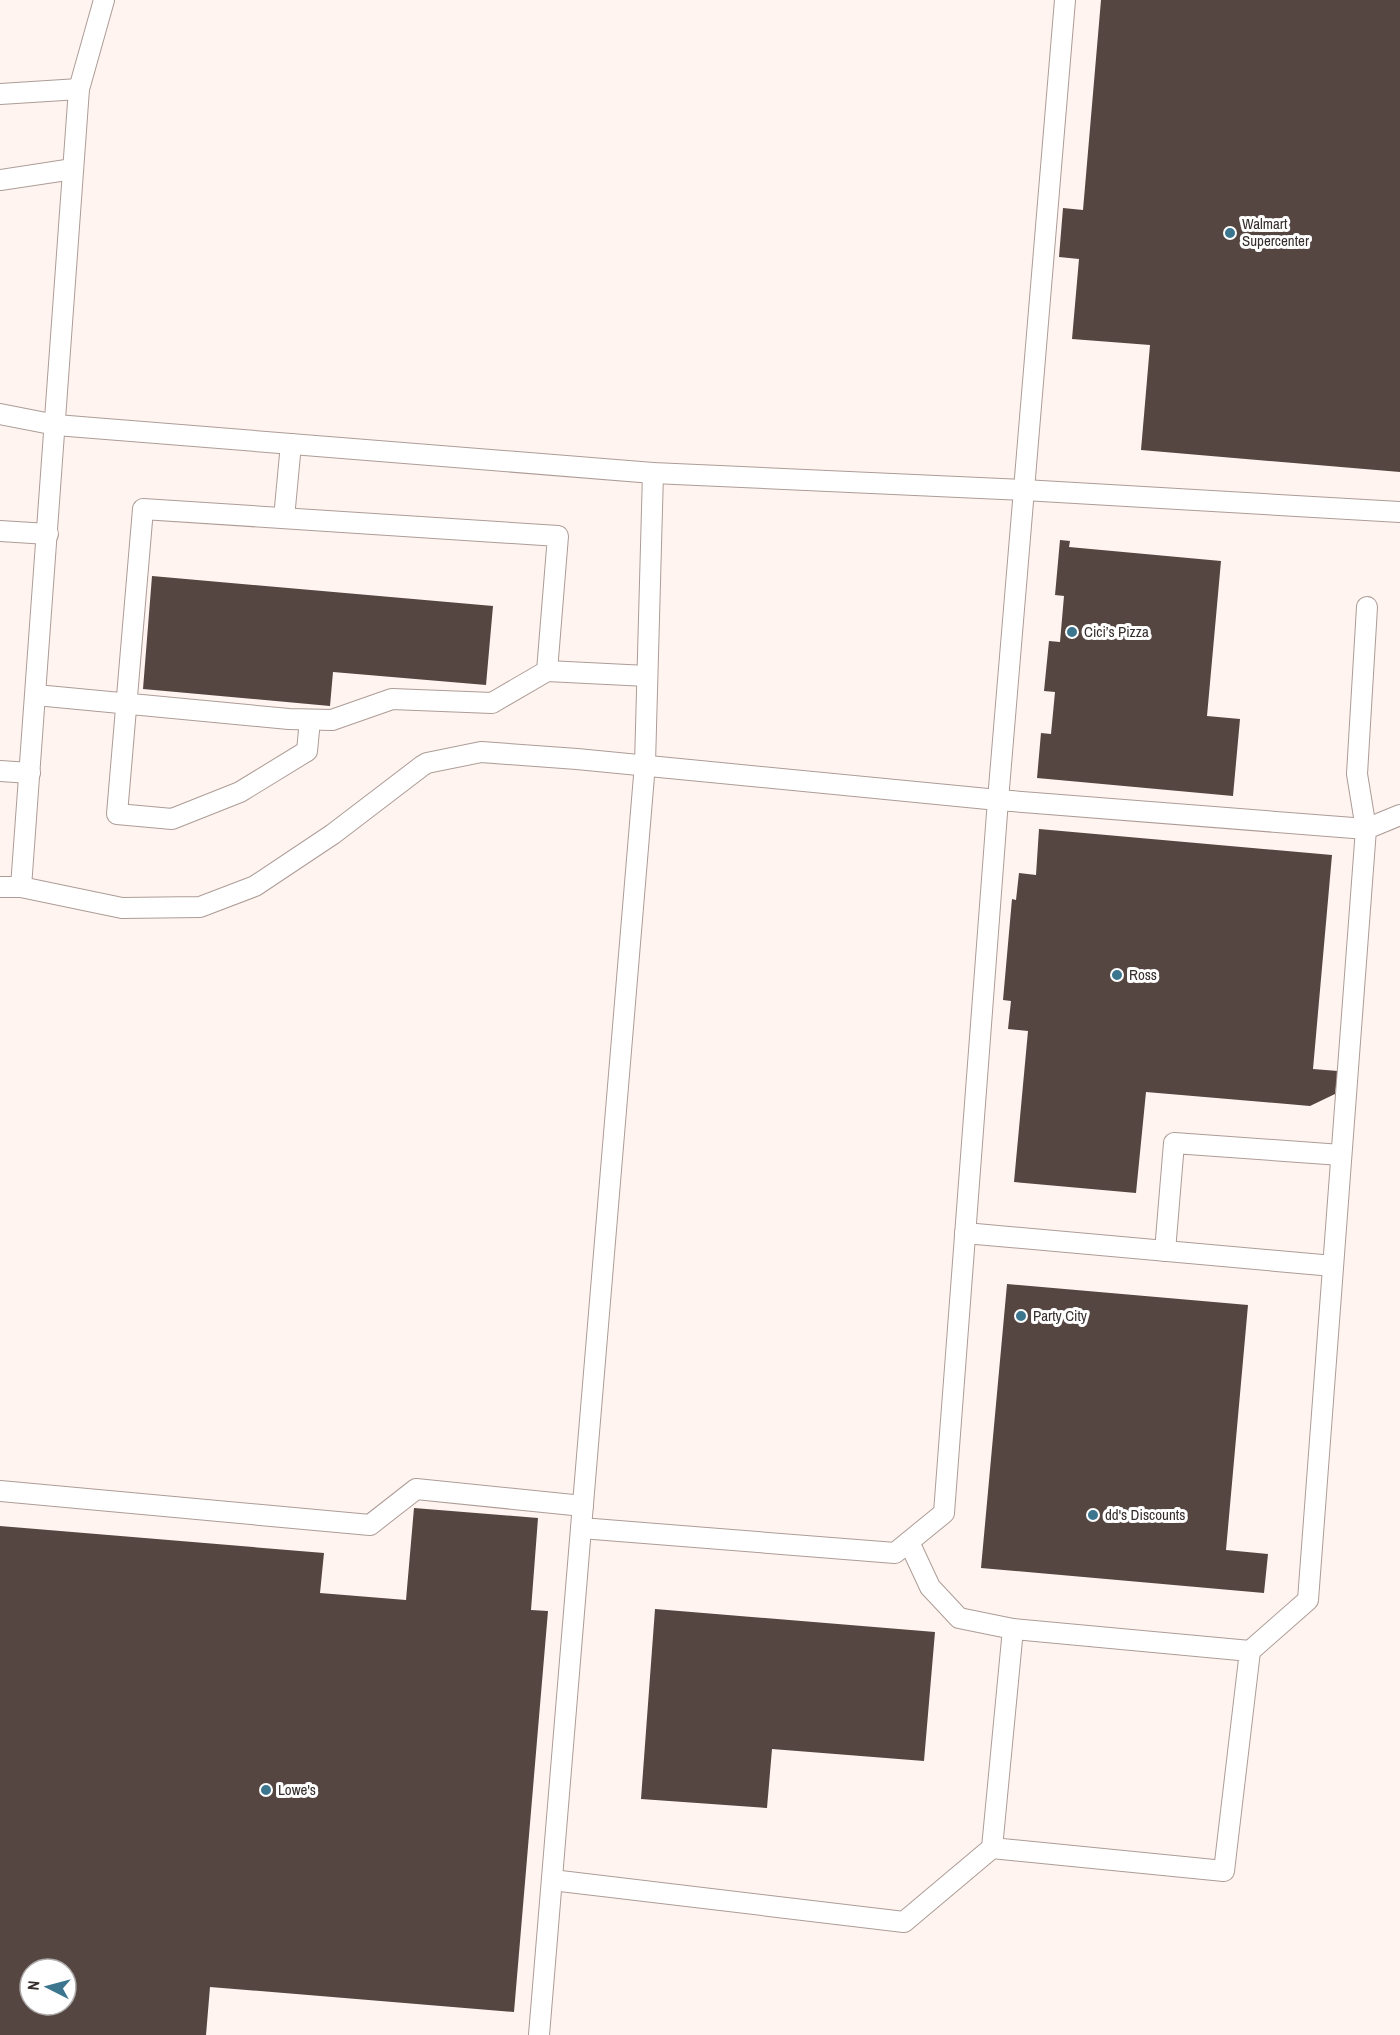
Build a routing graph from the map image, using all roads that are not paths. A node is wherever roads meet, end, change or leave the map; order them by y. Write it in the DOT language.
graph roads {
  1 [pos="104,0"];
  2 [pos="1065,0"];
  3 [pos="79,89"];
  4 [pos="0,94"];
  5 [pos="73,169"];
  6 [pos="0,180"];
  7 [pos="0,414"];
  8 [pos="56,425"];
  9 [pos="291,444"];
  10 [pos="653,473"];
  11 [pos="1024,490"];
  12 [pos="1400,512"];
  13 [pos="284,518"];
  14 [pos="0,531"];
  15 [pos="48,534"];
  16 [pos="1367,607"];
  17 [pos="547,671"];
  18 [pos="647,676"];
  19 [pos="36,695"];
  20 [pos="127,704"];
  21 [pos="310,720"];
  22 [pos="645,764"];
  23 [pos="0,771"];
  24 [pos="30,773"];
  25 [pos="998,800"];
  26 [pos="1400,815"];
  27 [pos="1366,829"];
  28 [pos="0,887"];
  29 [pos="21,887"];
  30 [pos="1341,1155"];
  31 [pos="965,1233"];
  32 [pos="1165,1251"];
  33 [pos="1333,1266"];
  34 [pos="0,1491"];
  35 [pos="583,1506"];
  36 [pos="581,1528"];
  37 [pos="909,1542"];
  38 [pos="1012,1629"];
  39 [pos="1250,1651"];
  40 [pos="992,1848"];
  41 [pos="552,1880"];
  42 [pos="539,2035"];
  1 -- 3 [label="lane"];
  2 -- 11 [label="lane"];
  3 -- 4 [label="lane"];
  3 -- 5 [label="lane"];
  5 -- 6 [label="lane"];
  5 -- 8 [label="lane"];
  7 -- 8 [label="lane"];
  8 -- 9 [label="lane"];
  8 -- 15 [label="lane"];
  9 -- 10 [label="lane"];
  9 -- 13 [label="lane"];
  10 -- 11 [label="lane"];
  10 -- 18 [label="lane"];
  11 -- 12 [label="lane"];
  11 -- 25 [label="lane"];
  13 -- 17 [label="lane"];
  13 -- 20 [label="lane"];
  14 -- 15 [label="lane"];
  15 -- 19 [label="lane"];
  16 -- 27 [label="lane"];
  17 -- 18 [label="lane"];
  17 -- 21 [label="lane"];
  18 -- 22 [label="lane"];
  19 -- 20 [label="lane"];
  19 -- 24 [label="lane"];
  20 -- 21 [label="lane"];
  20 -- 21 [label="lane"];
  22 -- 25 [label="lane"];
  22 -- 29 [label="lane"];
  22 -- 35 [label="lane"];
  23 -- 24 [label="lane"];
  24 -- 29 [label="lane"];
  25 -- 27 [label="lane"];
  25 -- 31 [label="lane"];
  26 -- 27 [label="lane"];
  27 -- 30 [label="lane"];
  28 -- 29 [label="lane"];
  30 -- 32 [label="lane"];
  30 -- 33 [label="lane"];
  31 -- 32 [label="lane"];
  31 -- 37 [label="lane"];
  32 -- 33 [label="lane"];
  33 -- 39 [label="lane"];
  34 -- 35 [label="lane"];
  35 -- 36 [label="lane"];
  36 -- 37 [label="lane"];
  36 -- 41 [label="lane"];
  37 -- 38 [label="lane"];
  38 -- 39 [label="lane"];
  38 -- 40 [label="lane"];
  39 -- 40 [label="lane"];
  40 -- 41 [label="lane"];
  41 -- 42 [label="lane"];
}
